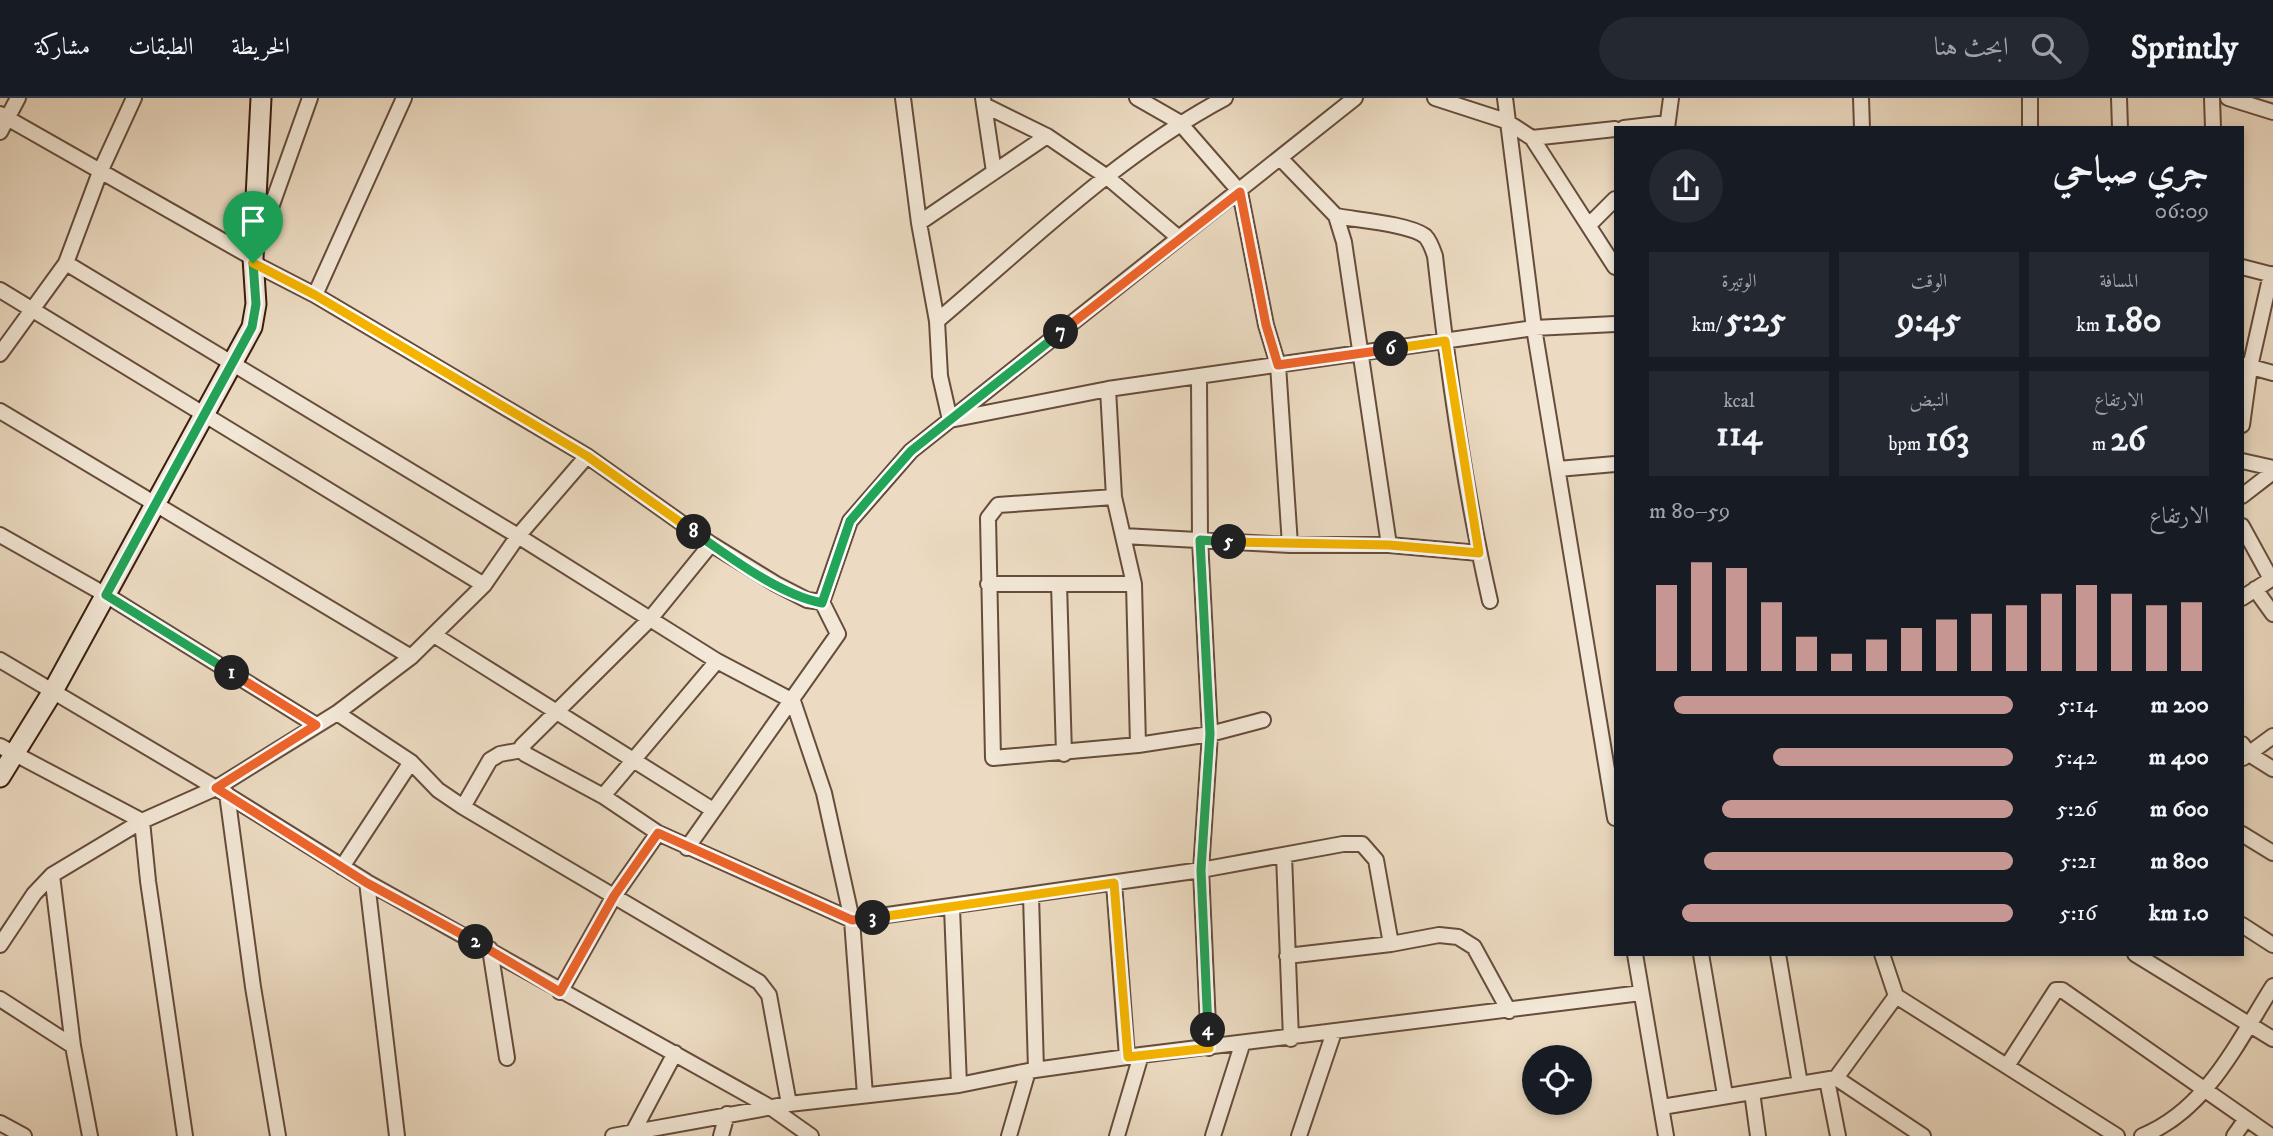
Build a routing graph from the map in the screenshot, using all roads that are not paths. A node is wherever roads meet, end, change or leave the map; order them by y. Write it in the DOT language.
graph roads {
  1 [pos="18,98"];
  2 [pos="134,98"];
  3 [pos="261,98"];
  4 [pos="310,98"];
  5 [pos="404,98"];
  6 [pos="903,98"];
  7 [pos="1137,98"];
  8 [pos="1225,98"];
  9 [pos="1355,98"];
  10 [pos="1435,98"];
  11 [pos="1505,98"];
  12 [pos="1671,98"];
  13 [pos="1861,98"];
  14 [pos="2030,98"];
  15 [pos="2119,98"];
  16 [pos="2212,98"];
  17 [pos="2228,98"];
  18 [pos="983,102"];
  19 [pos="2273,112"];
  20 [pos="4,116"];
  21 [pos="1506,121"];
  22 [pos="1179,122"];
  23 [pos="1667,125"];
  24 [pos="1862,126"];
  25 [pos="2030,126"];
  26 [pos="2120,126"];
  27 [pos="2213,126"];
  28 [pos="1614,129"];
  29 [pos="0,132"];
  30 [pos="1047,136"];
  31 [pos="1532,138"];
  32 [pos="1281,159"];
  33 [pos="100,172"];
  34 [pos="994,172"];
  35 [pos="1107,177"];
  36 [pos="1240,192"];
  37 [pos="1614,200"];
  38 [pos="1336,216"];
  39 [pos="919,223"];
  40 [pos="1589,225"];
  41 [pos="1179,238"];
  42 [pos="253,261"];
  43 [pos="66,263"];
  44 [pos="1614,265"];
  45 [pos="2244,268"];
  46 [pos="2272,275"];
  47 [pos="0,290"];
  48 [pos="315,295"];
  49 [pos="29,311"];
  50 [pos="937,321"];
  51 [pos="1614,324"];
  52 [pos="1534,328"];
  53 [pos="1445,341"];
  54 [pos="0,354"];
  55 [pos="1361,355"];
  56 [pos="232,363"];
  57 [pos="1278,365"];
  58 [pos="2246,366"];
  59 [pos="2273,373"];
  60 [pos="1199,379"];
  61 [pos="1108,389"];
  62 [pos="2244,396"];
  63 [pos="0,411"];
  64 [pos="204,416"];
  65 [pos="950,420"];
  66 [pos="587,456"];
  67 [pos="2244,462"];
  68 [pos="1614,464"];
  69 [pos="1558,470"];
  70 [pos="2273,470"];
  71 [pos="2244,494"];
  72 [pos="1114,497"];
  73 [pos="153,504"];
  74 [pos="2244,529"];
  75 [pos="0,535"];
  76 [pos="518,536"];
  77 [pos="1123,536"];
  78 [pos="1200,540"];
  79 [pos="711,544"];
  80 [pos="1290,545"];
  81 [pos="1389,545"];
  82 [pos="1479,553"];
  83 [pos="2272,578"];
  84 [pos="988,584"];
  85 [pos="1059,584"];
  86 [pos="1134,584"];
  87 [pos="484,585"];
  88 [pos="2255,589"];
  89 [pos="106,595"];
  90 [pos="2244,597"];
  91 [pos="1490,601"];
  92 [pos="822,603"];
  93 [pos="2273,614"];
  94 [pos="650,619"];
  95 [pos="434,635"];
  96 [pos="411,657"];
  97 [pos="0,660"];
  98 [pos="717,661"];
  99 [pos="53,691"];
  100 [pos="793,701"];
  101 [pos="557,710"];
  102 [pos="337,713"];
  103 [pos="1263,720"];
  104 [pos="316,725"];
  105 [pos="1210,734"];
  106 [pos="2273,736"];
  107 [pos="1138,746"];
  108 [pos="7,749"];
  109 [pos="522,750"];
  110 [pos="2244,752"];
  111 [pos="1063,754"];
  112 [pos="633,758"];
  113 [pos="411,762"];
  114 [pos="2273,769"];
  115 [pos="0,777"];
  116 [pos="221,791"];
  117 [pos="603,796"];
  118 [pos="463,807"];
  119 [pos="713,810"];
  120 [pos="1614,812"];
  121 [pos="142,821"];
  122 [pos="658,833"];
  123 [pos="2244,835"];
  124 [pos="687,848"];
  125 [pos="2273,853"];
  126 [pos="1284,855"];
  127 [pos="342,867"];
  128 [pos="1201,870"];
  129 [pos="52,875"];
  130 [pos="367,883"];
  131 [pos="1114,883"];
  132 [pos="1031,895"];
  133 [pos="614,896"];
  134 [pos="952,908"];
  135 [pos="852,920"];
  136 [pos="2244,926"];
  137 [pos="1391,944"];
  138 [pos="0,945"];
  139 [pos="2273,945"];
  140 [pos="490,949"];
  141 [pos="1287,956"];
  142 [pos="1635,956"];
  143 [pos="1701,956"];
  144 [pos="1778,956"];
  145 [pos="1883,956"];
  146 [pos="2138,956"];
  147 [pos="2273,986"];
  148 [pos="560,992"];
  149 [pos="1641,993"];
  150 [pos="1896,996"];
  151 [pos="0,999"];
  152 [pos="1509,1012"];
  153 [pos="2249,1024"];
  154 [pos="1334,1032"];
  155 [pos="1291,1039"];
  156 [pos="2273,1039"];
  157 [pos="1242,1045"];
  158 [pos="73,1046"];
  159 [pos="1209,1048"];
  160 [pos="675,1053"];
  161 [pos="1134,1056"];
  162 [pos="508,1058"];
  163 [pos="2007,1066"];
  164 [pos="1032,1071"];
  165 [pos="1832,1079"];
  166 [pos="1800,1084"];
  167 [pos="959,1085"];
  168 [pos="2205,1091"];
  169 [pos="1752,1092"];
  170 [pos="865,1095"];
  171 [pos="1725,1096"];
  172 [pos="789,1104"];
  173 [pos="770,1107"];
  174 [pos="1662,1107"];
  175 [pos="727,1114"];
  176 [pos="2246,1119"];
  177 [pos="0,1123"];
  178 [pos="631,1135"];
  179 [pos="23,1136"];
  180 [pos="90,1136"];
  181 [pos="185,1136"];
  182 [pos="278,1136"];
  183 [pos="397,1136"];
  184 [pos="613,1136"];
  185 [pos="721,1136"];
  186 [pos="811,1136"];
  187 [pos="1009,1136"];
  188 [pos="1117,1136"];
  189 [pos="1213,1136"];
  190 [pos="1299,1136"];
  191 [pos="1666,1136"];
  192 [pos="1758,1136"];
  193 [pos="1838,1136"];
  194 [pos="1923,1136"];
  195 [pos="2117,1136"];
  196 [pos="2142,1136"];
  197 [pos="2234,1136"];
  198 [pos="2271,1136"];
  1 -- 20 [label="street"];
  2 -- 33 [label="street"];
  3 -- 42 [label="street"];
  4 -- 42 [label="street"];
  5 -- 48 [label="street"];
  6 -- 39 [label="street"];
  7 -- 22 [label="street"];
  8 -- 22 [label="street"];
  9 -- 32 [label="street"];
  10 -- 21 [label="street"];
  11 -- 21 [label="street"];
  12 -- 23 [label="street"];
  13 -- 24 [label="street"];
  14 -- 25 [label="street"];
  15 -- 26 [label="street"];
  16 -- 27 [label="street"];
  17 -- 19 [label="street"];
  18 -- 30 [label="street"];
  18 -- 34 [label="street"];
  20 -- 29 [label="street"];
  20 -- 33 [label="street"];
  21 -- 31 [label="street"];
  21 -- 52 [label="street"];
  22 -- 35 [label="street"];
  22 -- 36 [label="street"];
  28 -- 31 [label="street"];
  30 -- 34 [label="street"];
  30 -- 35 [label="street"];
  31 -- 40 [label="street"];
  32 -- 36 [label="street"];
  32 -- 38 [label="street"];
  33 -- 42 [label="street"];
  33 -- 43 [label="street"];
  34 -- 39 [label="street"];
  35 -- 41 [label="street"];
  35 -- 50 [label="street"];
  36 -- 41 [label="street"];
  36 -- 57 [label="street"];
  37 -- 40 [label="street"];
  38 -- 53 [label="street"];
  38 -- 55 [label="street"];
  39 -- 50 [label="street"];
  40 -- 44 [label="street"];
  41 -- 65 [label="street"];
  42 -- 48 [label="street"];
  42 -- 56 [label="street"];
  43 -- 49 [label="street"];
  43 -- 56 [label="street"];
  45 -- 46 [label="street"];
  46 -- 58 [label="street"];
  47 -- 49 [label="street"];
  48 -- 66 [label="street"];
  49 -- 54 [label="street"];
  49 -- 64 [label="street"];
  50 -- 65 [label="street"];
  51 -- 52 [label="street"];
  52 -- 53 [label="street"];
  52 -- 69 [label="street"];
  53 -- 55 [label="street"];
  53 -- 82 [label="street"];
  55 -- 57 [label="street"];
  55 -- 81 [label="street"];
  56 -- 64 [label="street"];
  56 -- 76 [label="street"];
  57 -- 60 [label="street"];
  57 -- 80 [label="street"];
  58 -- 59 [label="street"];
  58 -- 62 [label="street"];
  60 -- 61 [label="street"];
  60 -- 78 [label="street"];
  61 -- 65 [label="street"];
  61 -- 72 [label="street"];
  63 -- 73 [label="street"];
  64 -- 73 [label="street"];
  64 -- 87 [label="street"];
  65 -- 92 [label="street"];
  66 -- 76 [label="street"];
  66 -- 79 [label="street"];
  67 -- 70 [label="street"];
  68 -- 69 [label="street"];
  69 -- 120 [label="street"];
  70 -- 71 [label="street"];
  72 -- 77 [label="street"];
  72 -- 84 [label="street"];
  73 -- 89 [label="street"];
  73 -- 96 [label="street"];
  74 -- 83 [label="street"];
  75 -- 89 [label="street"];
  76 -- 87 [label="street"];
  76 -- 94 [label="street"];
  77 -- 78 [label="street"];
  77 -- 86 [label="street"];
  78 -- 80 [label="street"];
  78 -- 105 [label="street"];
  79 -- 92 [label="street"];
  79 -- 94 [label="street"];
  80 -- 81 [label="street"];
  81 -- 82 [label="street"];
  82 -- 91 [label="street"];
  83 -- 88 [label="street"];
  84 -- 85 [label="street"];
  84 -- 111 [label="street"];
  85 -- 86 [label="street"];
  85 -- 111 [label="street"];
  86 -- 107 [label="street"];
  87 -- 95 [label="street"];
  88 -- 90 [label="street"];
  88 -- 93 [label="street"];
  89 -- 99 [label="street"];
  89 -- 104 [label="street"];
  92 -- 100 [label="street"];
  94 -- 98 [label="street"];
  94 -- 101 [label="street"];
  95 -- 96 [label="street"];
  95 -- 101 [label="street"];
  96 -- 102 [label="street"];
  97 -- 99 [label="street"];
  98 -- 100 [label="street"];
  98 -- 112 [label="street"];
  99 -- 108 [label="street"];
  99 -- 116 [label="street"];
  100 -- 119 [label="street"];
  100 -- 135 [label="street"];
  101 -- 109 [label="street"];
  101 -- 112 [label="street"];
  102 -- 104 [label="street"];
  102 -- 113 [label="street"];
  103 -- 105 [label="street"];
  104 -- 116 [label="street"];
  105 -- 107 [label="street"];
  105 -- 128 [label="street"];
  106 -- 110 [label="street"];
  107 -- 111 [label="street"];
  108 -- 115 [label="street"];
  108 -- 121 [label="street"];
  109 -- 117 [label="street"];
  109 -- 118 [label="street"];
  110 -- 114 [label="street"];
  112 -- 117 [label="street"];
  112 -- 119 [label="street"];
  113 -- 118 [label="street"];
  113 -- 127 [label="street"];
  116 -- 121 [label="street"];
  116 -- 127 [label="street"];
  116 -- 182 [label="street"];
  117 -- 122 [label="street"];
  118 -- 133 [label="street"];
  119 -- 124 [label="street"];
  121 -- 129 [label="street"];
  121 -- 181 [label="street"];
  122 -- 124 [label="street"];
  122 -- 133 [label="street"];
  123 -- 125 [label="street"];
  124 -- 135 [label="street"];
  126 -- 128 [label="street"];
  126 -- 137 [label="street"];
  126 -- 141 [label="street"];
  127 -- 130 [label="street"];
  128 -- 131 [label="street"];
  128 -- 159 [label="street"];
  129 -- 138 [label="street"];
  129 -- 158 [label="street"];
  130 -- 140 [label="street"];
  130 -- 183 [label="street"];
  131 -- 132 [label="street"];
  131 -- 161 [label="street"];
  132 -- 134 [label="street"];
  132 -- 164 [label="street"];
  133 -- 148 [label="street"];
  133 -- 172 [label="street"];
  134 -- 135 [label="street"];
  134 -- 167 [label="street"];
  135 -- 170 [label="street"];
  136 -- 139 [label="street"];
  137 -- 141 [label="street"];
  137 -- 152 [label="street"];
  140 -- 148 [label="street"];
  140 -- 162 [label="street"];
  141 -- 155 [label="street"];
  142 -- 149 [label="street"];
  143 -- 171 [label="street"];
  144 -- 166 [label="street"];
  145 -- 150 [label="street"];
  146 -- 153 [label="street"];
  147 -- 153 [label="street"];
  148 -- 160 [label="street"];
  149 -- 152 [label="street"];
  149 -- 174 [label="street"];
  150 -- 163 [label="street"];
  150 -- 165 [label="street"];
  151 -- 158 [label="street"];
  152 -- 154 [label="street"];
  153 -- 156 [label="street"];
  153 -- 168 [label="street"];
  154 -- 155 [label="street"];
  154 -- 190 [label="street"];
  155 -- 157 [label="street"];
  157 -- 159 [label="street"];
  157 -- 189 [label="street"];
  158 -- 180 [label="street"];
  159 -- 161 [label="street"];
  160 -- 173 [label="street"];
  160 -- 178 [label="street"];
  161 -- 164 [label="street"];
  161 -- 188 [label="street"];
  163 -- 168 [label="street"];
  163 -- 195 [label="street"];
  164 -- 167 [label="street"];
  164 -- 187 [label="street"];
  165 -- 166 [label="street"];
  165 -- 193 [label="street"];
  165 -- 194 [label="street"];
  166 -- 169 [label="street"];
  167 -- 170 [label="street"];
  168 -- 176 [label="street"];
  168 -- 196 [label="street"];
  169 -- 171 [label="street"];
  169 -- 192 [label="street"];
  170 -- 172 [label="street"];
  171 -- 174 [label="street"];
  172 -- 173 [label="street"];
  173 -- 175 [label="street"];
  173 -- 186 [label="street"];
  174 -- 191 [label="street"];
  175 -- 178 [label="street"];
  175 -- 185 [label="street"];
  176 -- 197 [label="street"];
  176 -- 198 [label="street"];
  177 -- 179 [label="street"];
  178 -- 184 [label="street"];
}
